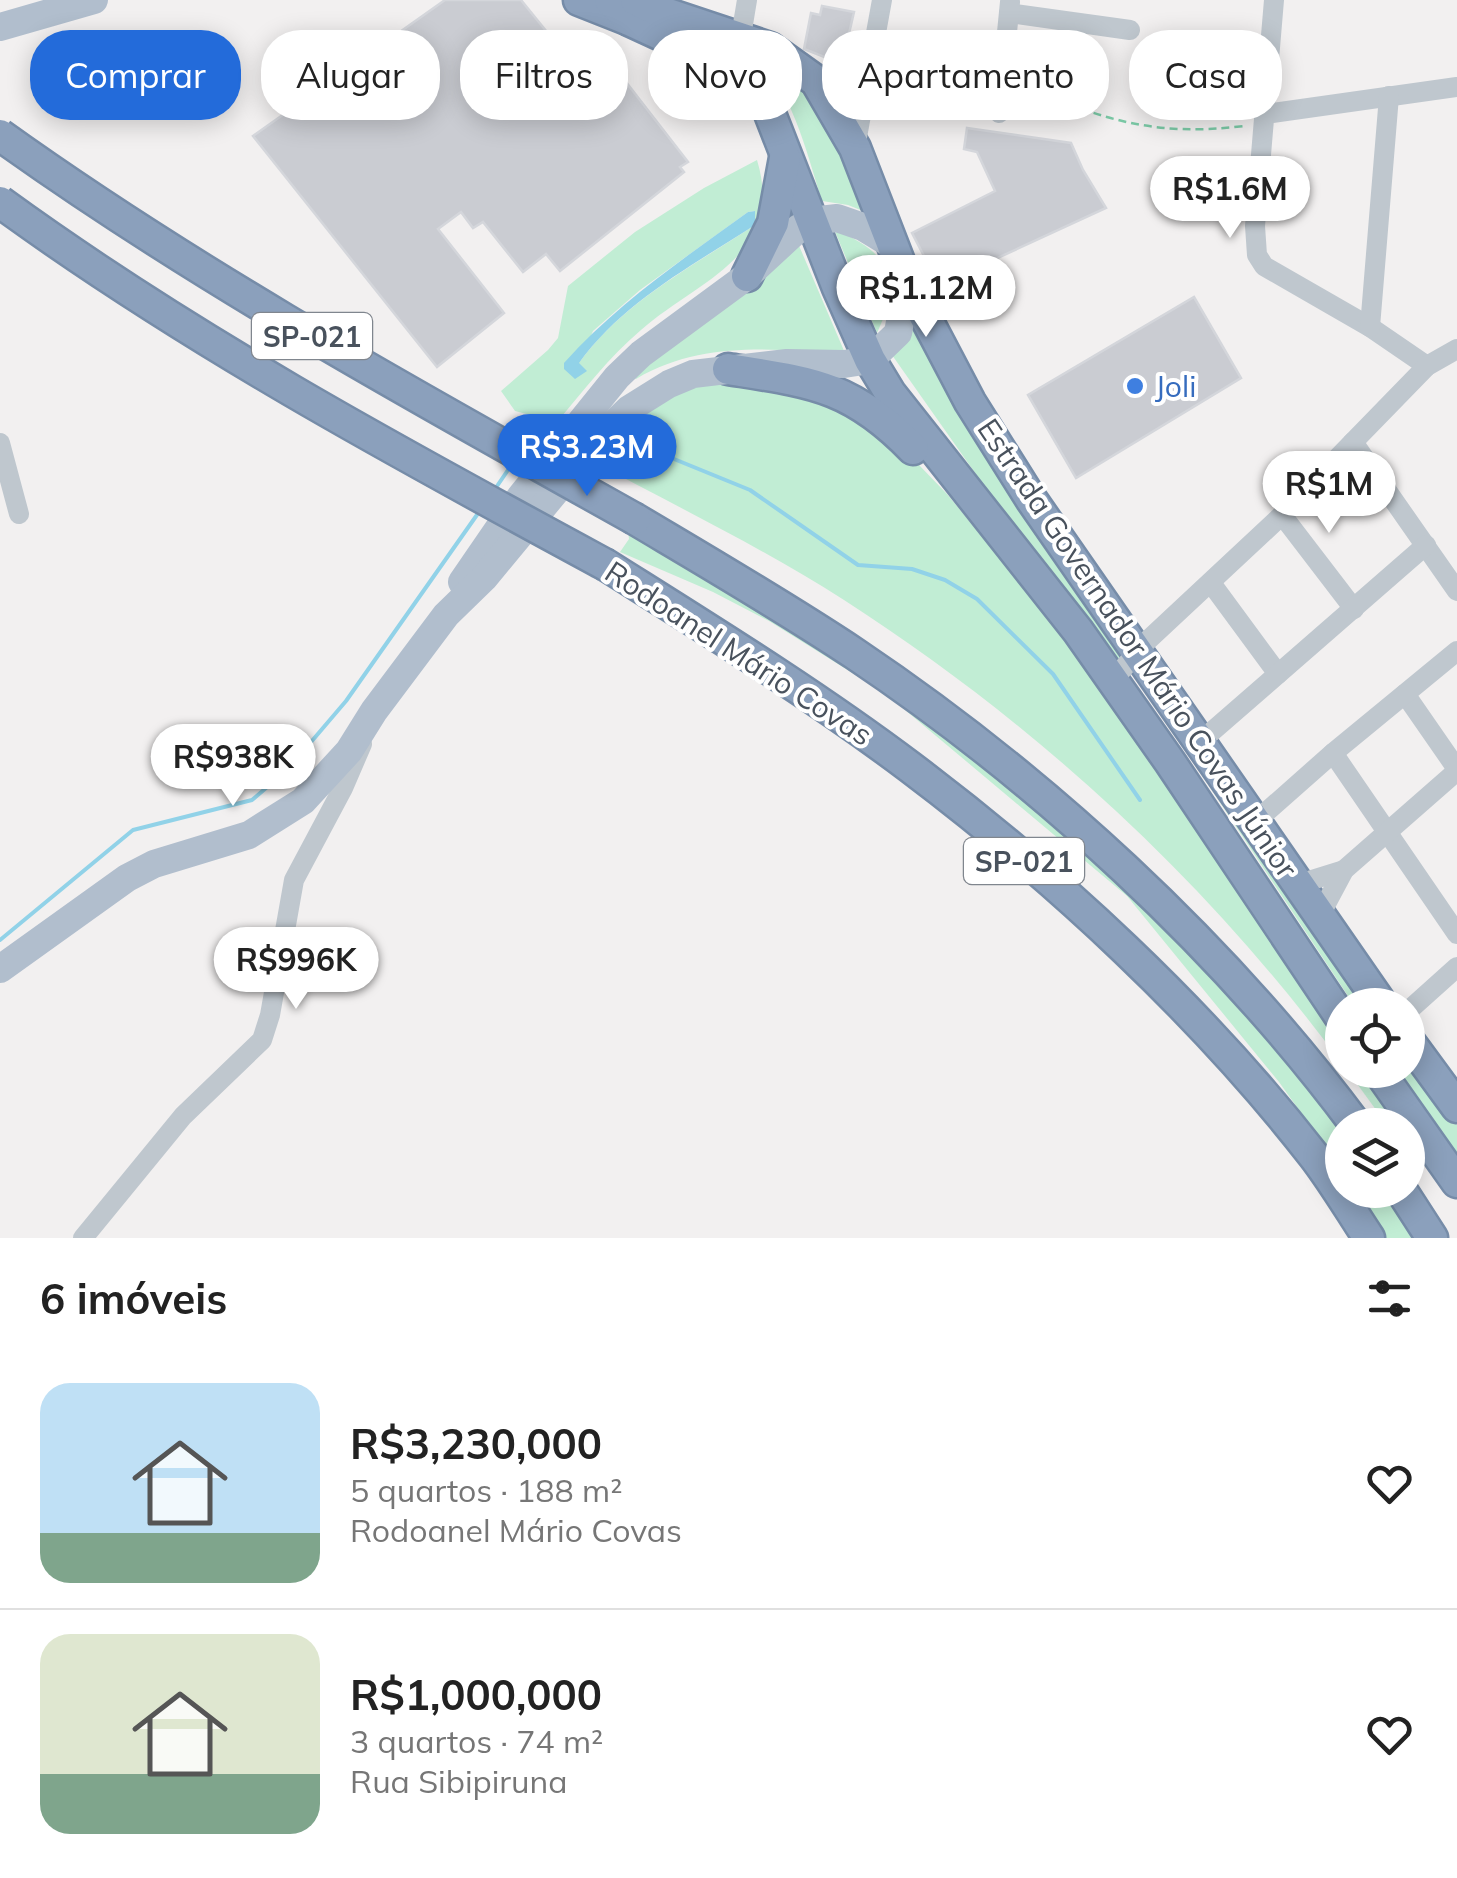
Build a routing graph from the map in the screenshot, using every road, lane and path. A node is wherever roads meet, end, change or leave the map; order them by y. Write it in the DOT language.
graph roads {
  1 [pos="94,0"];
  2 [pos="579,0"];
  3 [pos="748,0"];
  4 [pos="882,0"];
  5 [pos="1274,0"];
  6 [pos="1009,6"];
  7 [pos="625,7"];
  8 [pos="8,16"];
  9 [pos="722,30"];
  10 [pos="743,30"];
  11 [pos="1130,30"];
  12 [pos="1272,30"];
  13 [pos="802,71"];
  14 [pos="1457,87"];
  15 [pos="1389,96"];
  16 [pos="1282,112"];
  17 [pos="1109,120"];
  18 [pos="1259,120"];
  19 [pos="1265,120"];
  20 [pos="0,135"];
  21 [pos="855,148"];
  22 [pos="786,150"];
  23 [pos="0,202"];
  24 [pos="810,222"];
  25 [pos="891,244"];
  26 [pos="747,276"];
  27 [pos="907,282"];
  28 [pos="1370,327"];
  29 [pos="1457,349"];
  30 [pos="870,360"];
  31 [pos="1428,366"];
  32 [pos="728,369"];
  33 [pos="1353,442"];
  34 [pos="0,443"];
  35 [pos="19,514"];
  36 [pos="1282,515"];
  37 [pos="1002,534"];
  38 [pos="1426,545"];
  39 [pos="1211,584"];
  40 [pos="1457,591"];
  41 [pos="1354,609"];
  42 [pos="446,615"];
  43 [pos="1138,651"];
  44 [pos="1457,651"];
  45 [pos="1278,674"];
  46 [pos="1113,680"];
  47 [pos="1405,694"];
  48 [pos="374,711"];
  49 [pos="1200,741"];
  50 [pos="1338,760"];
  51 [pos="1457,770"];
  52 [pos="1255,822"];
  53 [pos="1385,832"];
  54 [pos="1344,870"];
  55 [pos="1299,884"];
  56 [pos="1320,914"];
  57 [pos="1456,932"];
  58 [pos="1457,967"];
  59 [pos="0,969"];
  60 [pos="1370,988"];
  61 [pos="1325,994"];
  62 [pos="1425,996"];
  63 [pos="1425,1062"];
  64 [pos="1391,1088"];
  65 [pos="1455,1100"];
  66 [pos="1343,1108"];
  67 [pos="1457,1182"];
  68 [pos="1413,1208"];
  69 [pos="83,1238"];
  70 [pos="1369,1238"];
  71 [pos="1432,1238"];
  1 -- 8 [label="main road"];
  2 -- 7 [label="highway"];
  3 -- 10 [label="street"];
  4 -- 21 [label="street"];
  5 -- 12 [label="street"];
  6 -- 11 [label="street"];
  7 -- 9 [label="highway, Estrada Governador Mário Covas Júnior"];
  7 -- 22 [label="highway, Estrada Governador Mário Covas Júnior"];
  13 -- 21 [label="highway, Estrada Governador Mário Covas Júnior"];
  14 -- 15 [label="street"];
  15 -- 16 [label="street"];
  15 -- 28 [label="street"];
  17 -- 18 [label="path"];
  19 -- 28 [label="street"];
  20 -- 66 [label="highway, Rodoanel Mário Covas / SP-021, bridge"];
  21 -- 25 [label="highway, Estrada Governador Mário Covas Júnior"];
  22 -- 24 [label="highway, Estrada Governador Mário Covas Júnior"];
  22 -- 26 [label="highway"];
  23 -- 70 [label="highway, Rodoanel Mário Covas / SP-021, bridge"];
  24 -- 25 [label="main road"];
  24 -- 26 [label="main road"];
  24 -- 30 [label="highway, Estrada Governador Mário Covas Júnior"];
  25 -- 27 [label="highway, Estrada Governador Mário Covas Júnior"];
  26 -- 42 [label="main road"];
  27 -- 30 [label="main road"];
  27 -- 43 [label="highway, Estrada Governador Mário Covas Júnior"];
  28 -- 31 [label="street"];
  29 -- 31 [label="street"];
  30 -- 32 [label="main road"];
  30 -- 37 [label="highway, Estrada Governador Mário Covas Júnior"];
  31 -- 33 [label="street"];
  32 -- 37 [label="highway"];
  32 -- 42 [label="main road"];
  33 -- 36 [label="street"];
  33 -- 38 [label="street"];
  34 -- 35 [label="street"];
  36 -- 39 [label="street"];
  36 -- 41 [label="street"];
  37 -- 46 [label="highway, Estrada Governador Mário Covas Júnior"];
  38 -- 40 [label="street"];
  38 -- 41 [label="street"];
  39 -- 43 [label="street"];
  39 -- 45 [label="street"];
  41 -- 45 [label="street"];
  42 -- 48 [label="main road"];
  43 -- 46 [label="street"];
  43 -- 49 [label="highway, Estrada Governador Mário Covas Júnior"];
  44 -- 47 [label="street"];
  45 -- 49 [label="street"];
  46 -- 61 [label="highway, Estrada Governador Mário Covas Júnior"];
  47 -- 50 [label="street"];
  47 -- 51 [label="street"];
  48 -- 59 [label="main road"];
  48 -- 69 [label="street"];
  49 -- 52 [label="highway, Estrada Governador Mário Covas Júnior"];
  50 -- 52 [label="street"];
  50 -- 53 [label="street"];
  51 -- 53 [label="street"];
  52 -- 55 [label="highway, Estrada Governador Mário Covas Júnior"];
  53 -- 54 [label="street"];
  53 -- 57 [label="street"];
  54 -- 55 [label="street"];
  54 -- 56 [label="street"];
  55 -- 56 [label="highway, Estrada Governador Mário Covas Júnior"];
  56 -- 60 [label="highway, Estrada Governador Mário Covas Júnior"];
  58 -- 62 [label="street"];
  63 -- 65 [label="highway"];
  64 -- 67 [label="highway"];
  68 -- 71 [label="highway"];
}
